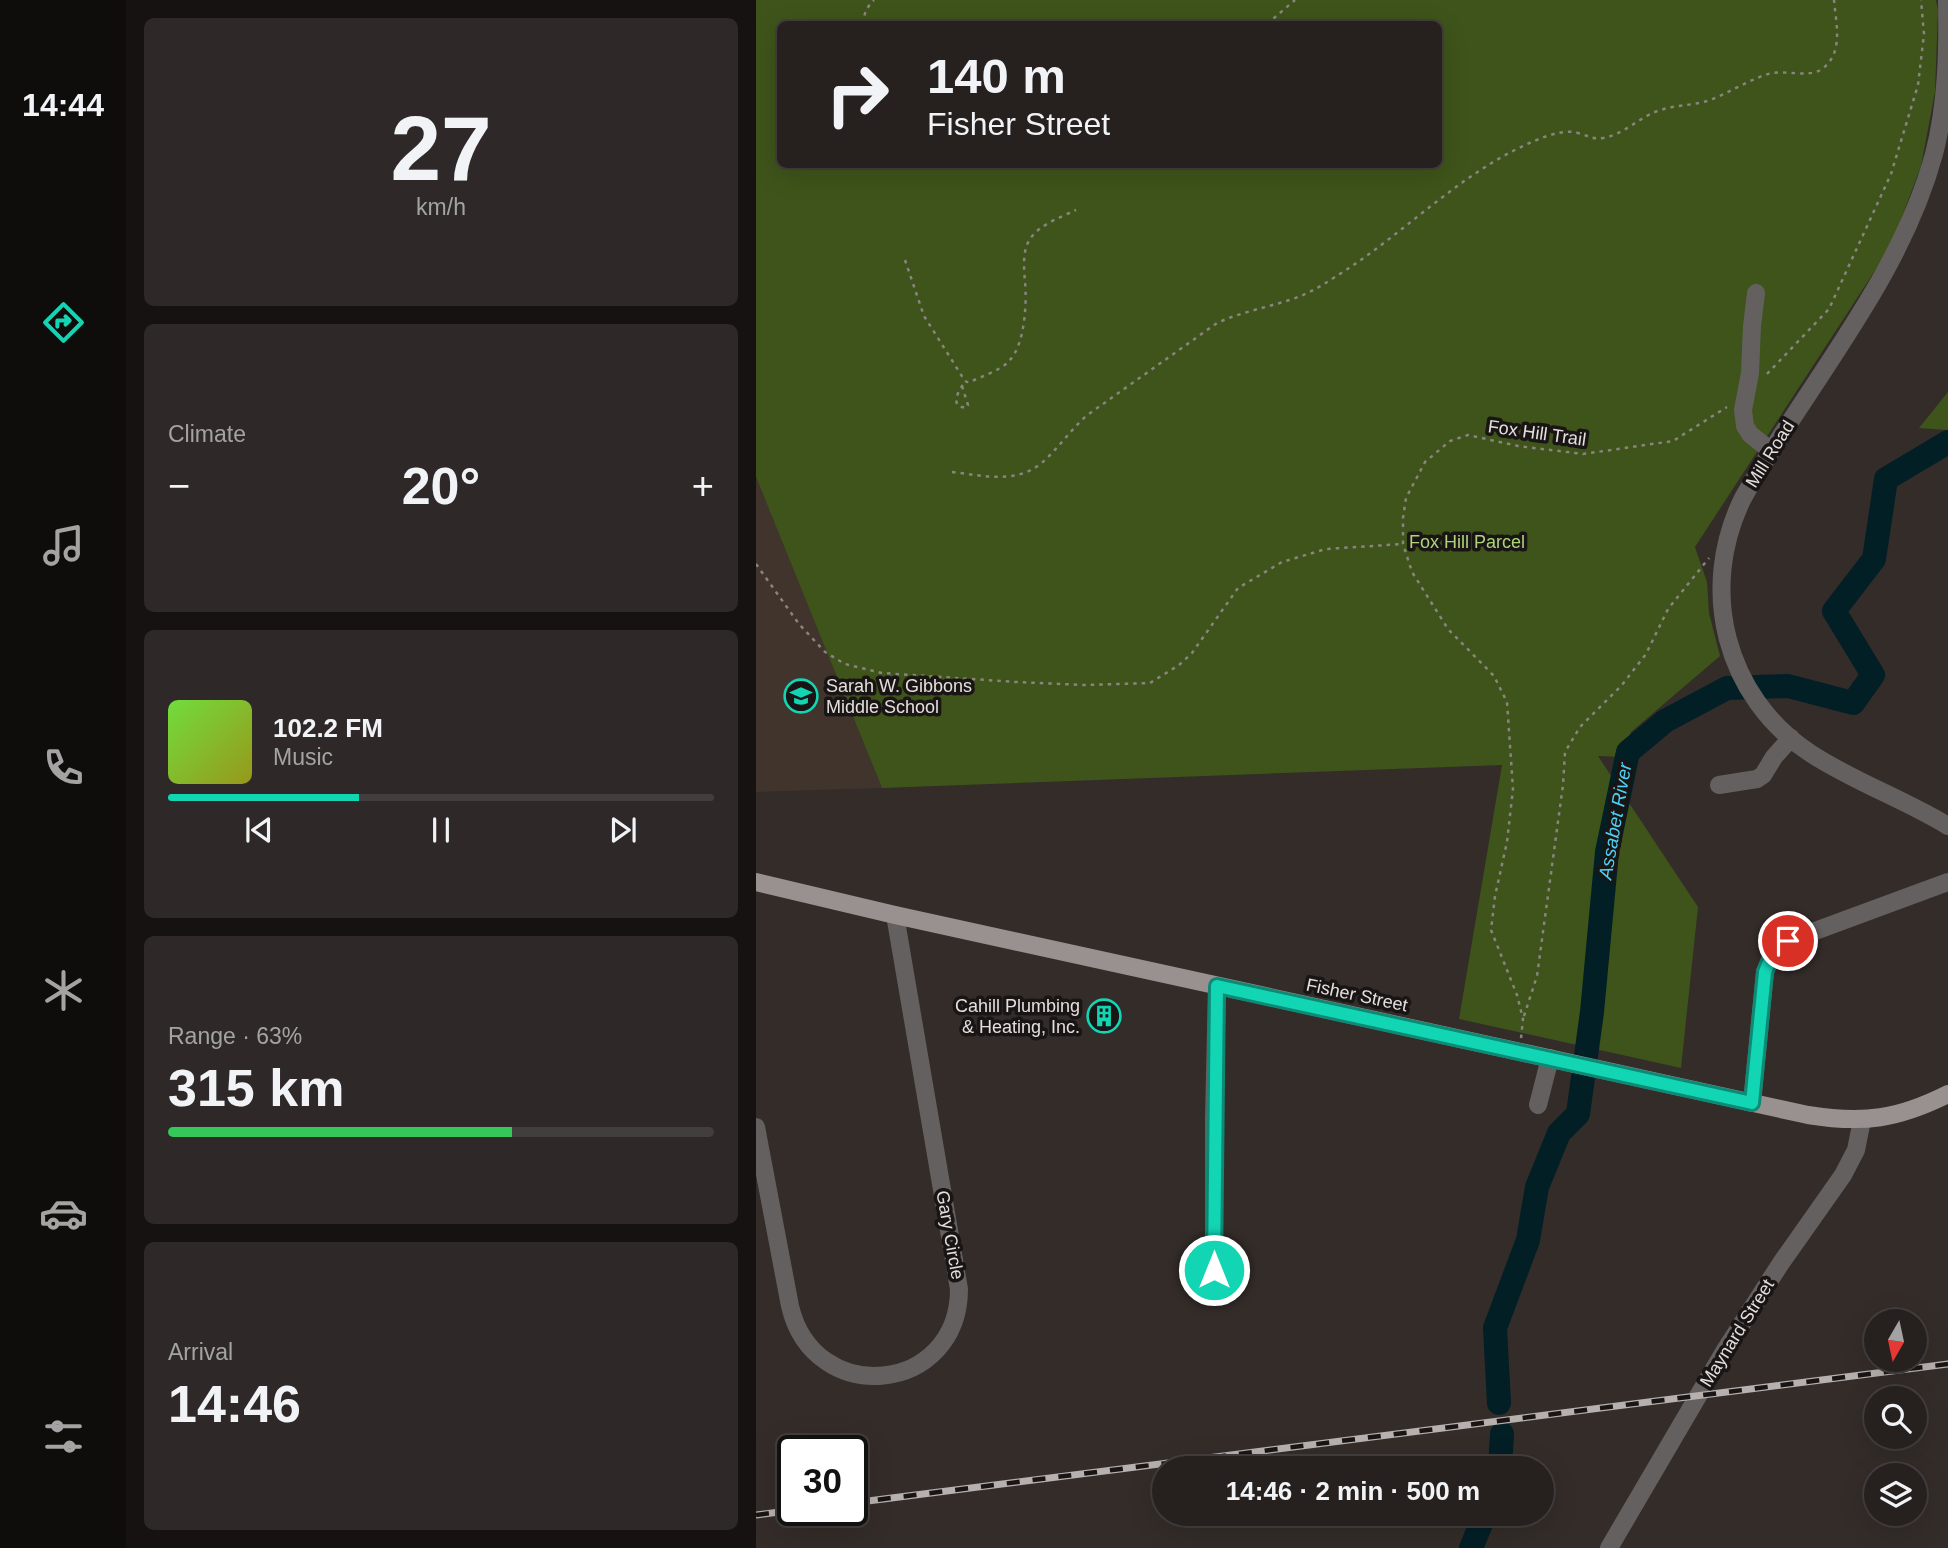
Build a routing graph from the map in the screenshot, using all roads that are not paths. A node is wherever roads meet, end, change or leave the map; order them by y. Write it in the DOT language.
graph roads {
  1 [pos="1947,0"];
  2 [pos="1756,293"];
  3 [pos="1771,451"];
  4 [pos="1785,734"];
  5 [pos="1719,785"];
  6 [pos="1948,826"];
  7 [pos="756,882"];
  8 [pos="1948,882"];
  9 [pos="895,915"];
  10 [pos="1217,986"];
  11 [pos="1550,1058"];
  12 [pos="1948,1094"];
  13 [pos="1752,1103"];
  14 [pos="1538,1105"];
  15 [pos="1862,1120"];
  16 [pos="756,1127"];
  17 [pos="1214,1295"];
  18 [pos="1609,1548"];
  1 -- 3 [label="street, Mill Road"];
  2 -- 3 [label="street"];
  3 -- 4 [label="street, Mill Road"];
  4 -- 5 [label="street"];
  4 -- 6 [label="street, Mill Road"];
  7 -- 9 [label="main road, Fisher Street"];
  8 -- 13 [label="street"];
  9 -- 10 [label="main road, Fisher Street"];
  9 -- 16 [label="street, Gary Circle"];
  10 -- 11 [label="main road, Fisher Street"];
  10 -- 17 [label="street"];
  11 -- 13 [label="main road, Fisher Street"];
  11 -- 14 [label="street"];
  12 -- 15 [label="main road, Fisher Street"];
  13 -- 15 [label="main road, Fisher Street"];
  15 -- 18 [label="street, Maynard Street"];
}
